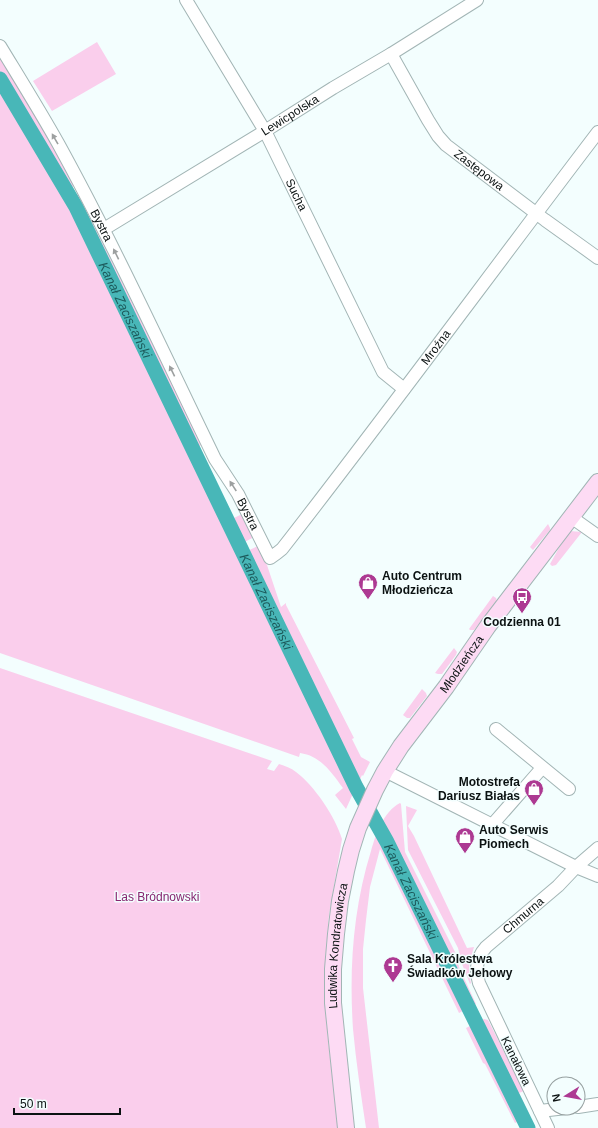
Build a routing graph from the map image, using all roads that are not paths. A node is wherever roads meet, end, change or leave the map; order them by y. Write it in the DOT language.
graph roads {
  1 [pos="186,0"];
  2 [pos="477,0"];
  3 [pos="0,46"];
  4 [pos="391,54"];
  5 [pos="265,131"];
  6 [pos="598,132"];
  7 [pos="536,213"];
  8 [pos="104,229"];
  9 [pos="598,258"];
  10 [pos="404,389"];
  11 [pos="598,482"];
  12 [pos="571,517"];
  13 [pos="598,536"];
  14 [pos="270,558"];
  15 [pos="496,729"];
  16 [pos="542,768"];
  17 [pos="385,771"];
  18 [pos="569,789"];
  19 [pos="492,825"];
  20 [pos="598,848"];
  21 [pos="576,867"];
  22 [pos="598,876"];
  23 [pos="485,994"];
  24 [pos="598,1104"];
  25 [pos="586,1106"];
  26 [pos="546,1110"];
  27 [pos="540,1111"];
  28 [pos="346,1128"];
  29 [pos="548,1128"];
  1 -- 5 [label="street, Sucha"];
  2 -- 4 [label="street, Lewicpolska"];
  8 -- 3 [label="street, Bystra, one-way"];
  4 -- 5 [label="street, Lewicpolska"];
  4 -- 7 [label="street, Zastępowa"];
  5 -- 8 [label="street, Lewicpolska"];
  5 -- 10 [label="street, Sucha"];
  6 -- 7 [label="street, Mroźna"];
  7 -- 9 [label="street, Zastępowa"];
  7 -- 10 [label="street, Mroźna"];
  14 -- 8 [label="street, Bystra, one-way"];
  10 -- 14 [label="street, Mroźna"];
  11 -- 12 [label="main road, Młodzieńcza"];
  12 -- 13 [label="street"];
  12 -- 17 [label="main road, Młodzieńcza"];
  15 -- 16 [label="street"];
  16 -- 18 [label="street"];
  16 -- 19 [label="street"];
  17 -- 19 [label="street"];
  17 -- 28 [label="main road, Ludwika Kondratowicza"];
  19 -- 21 [label="street"];
  20 -- 21 [label="street, Chmurna"];
  21 -- 22 [label="street"];
  21 -- 23 [label="street, Chmurna"];
  23 -- 27 [label="street, Kanałowa"];
  24 -- 25 [label="street"];
  26 -- 27 [label="street"];
  27 -- 29 [label="street, Kanałowa"];
}
